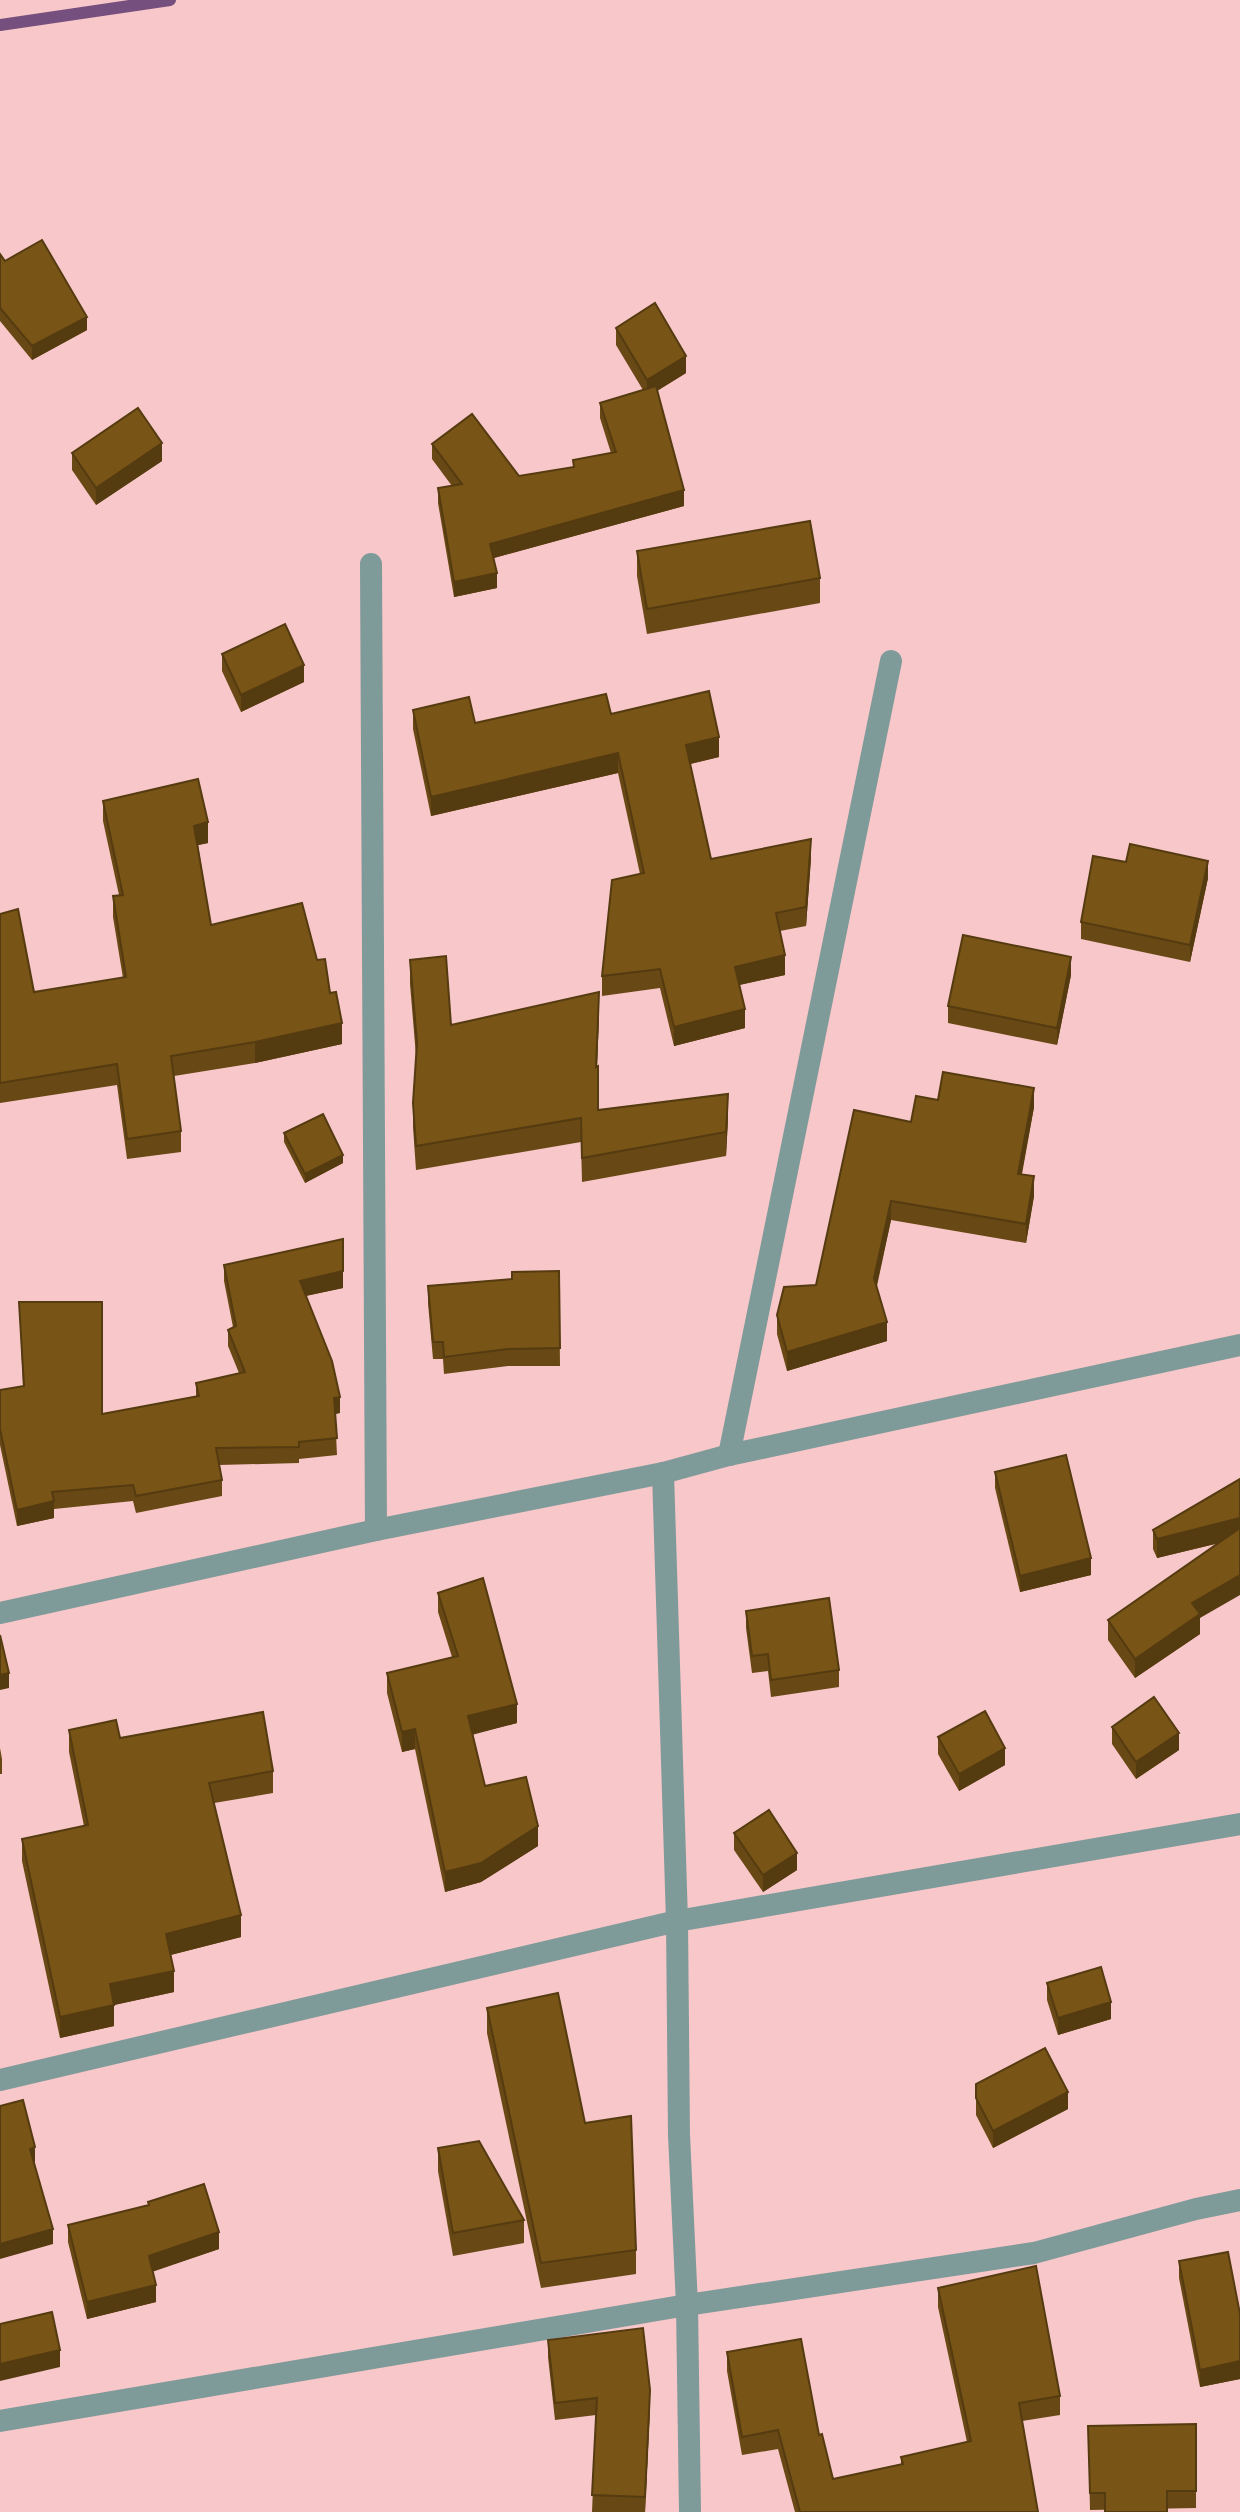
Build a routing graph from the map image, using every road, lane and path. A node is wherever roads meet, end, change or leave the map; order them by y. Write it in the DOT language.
graph roads {
  1 [pos="371,564"];
  2 [pos="891,661"];
  3 [pos="1240,1345"];
  4 [pos="729,1455"];
  5 [pos="663,1473"];
  6 [pos="376,1530"];
  7 [pos="0,1613"];
  8 [pos="1240,1824"];
  9 [pos="677,1921"];
  10 [pos="0,2080"];
  11 [pos="1240,2200"];
  12 [pos="687,2305"];
  13 [pos="0,2421"];
  14 [pos="690,2512"];
  1 -- 6 [label="street"];
  2 -- 4 [label="street"];
  3 -- 4 [label="street"];
  4 -- 5 [label="street"];
  5 -- 6 [label="street"];
  5 -- 9 [label="street"];
  6 -- 7 [label="street"];
  8 -- 9 [label="street"];
  9 -- 10 [label="street"];
  9 -- 12 [label="street"];
  11 -- 12 [label="street"];
  12 -- 13 [label="street"];
  12 -- 14 [label="street"];
}
